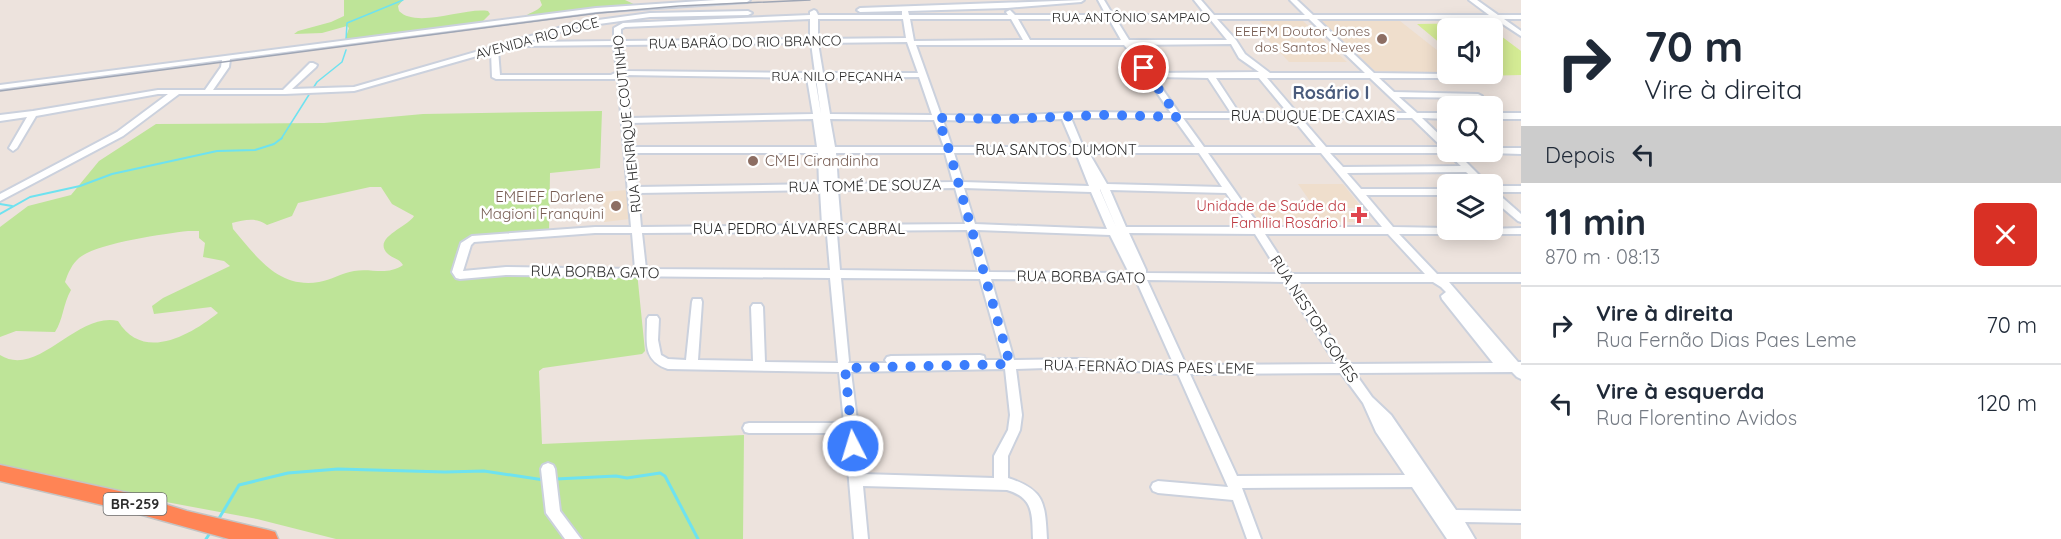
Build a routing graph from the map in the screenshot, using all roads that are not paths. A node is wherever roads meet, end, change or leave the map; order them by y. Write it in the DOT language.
graph roads {
  1 [pos="747,0"];
  2 [pos="1081,0"];
  3 [pos="1101,0"];
  4 [pos="1197,0"];
  5 [pos="1293,0"];
  6 [pos="1472,0"];
  7 [pos="1007,6"];
  8 [pos="905,13"];
  9 [pos="814,15"];
  10 [pos="1211,16"];
  11 [pos="1309,16"];
  12 [pos="1013,17"];
  13 [pos="1497,17"];
  14 [pos="1521,17"];
  15 [pos="1113,18"];
  16 [pos="1521,34"];
  17 [pos="910,42"];
  18 [pos="1233,42"];
  19 [pos="1028,43"];
  20 [pos="1127,43"];
  21 [pos="508,44"];
  22 [pos="622,44"];
  23 [pos="815,45"];
  24 [pos="494,48"];
  25 [pos="226,57"];
  26 [pos="313,65"];
  27 [pos="1263,74"];
  28 [pos="1369,74"];
  29 [pos="923,75"];
  30 [pos="1149,75"];
  31 [pos="1210,75"];
  32 [pos="619,76"];
  33 [pos="816,76"];
  34 [pos="1437,76"];
  35 [pos="0,87"];
  36 [pos="177,92"];
  37 [pos="207,92"];
  38 [pos="285,92"];
  39 [pos="1391,94"];
  40 [pos="1478,96"];
  41 [pos="33,114"];
  42 [pos="1237,116"];
  43 [pos="1296,116"];
  44 [pos="1415,116"];
  45 [pos="1437,116"];
  46 [pos="1503,116"];
  47 [pos="1521,116"];
  48 [pos="0,117"];
  49 [pos="821,117"];
  50 [pos="1066,117"];
  51 [pos="1178,117"];
  52 [pos="626,118"];
  53 [pos="938,118"];
  54 [pos="1437,138"];
  55 [pos="13,148"];
  56 [pos="1321,148"];
  57 [pos="629,150"];
  58 [pos="826,150"];
  59 [pos="949,150"];
  60 [pos="1080,150"];
  61 [pos="1437,150"];
  62 [pos="1202,151"];
  63 [pos="1503,151"];
  64 [pos="1521,151"];
  65 [pos="1461,162"];
  66 [pos="1468,169"];
  67 [pos="1339,170"];
  68 [pos="1473,174"];
  69 [pos="959,185"];
  70 [pos="829,186"];
  71 [pos="1100,188"];
  72 [pos="1521,189"];
  73 [pos="634,190"];
  74 [pos="1230,190"];
  75 [pos="1503,190"];
  76 [pos="1358,192"];
  77 [pos="1437,192"];
  78 [pos="0,198"];
  79 [pos="1503,202"];
  80 [pos="1521,219"];
  81 [pos="971,227"];
  82 [pos="1389,229"];
  83 [pos="638,230"];
  84 [pos="832,231"];
  85 [pos="1118,231"];
  86 [pos="1258,231"];
  87 [pos="1521,231"];
  88 [pos="641,273"];
  89 [pos="460,275"];
  90 [pos="837,275"];
  91 [pos="986,276"];
  92 [pos="1140,277"];
  93 [pos="1433,277"];
  94 [pos="1288,278"];
  95 [pos="1521,278"];
  96 [pos="697,302"];
  97 [pos="757,306"];
  98 [pos="652,319"];
  99 [pos="1010,361"];
  100 [pos="759,362"];
  101 [pos="692,364"];
  102 [pos="844,365"];
  103 [pos="1345,369"];
  104 [pos="1180,370"];
  105 [pos="1519,370"];
  106 [pos="749,428"];
  107 [pos="852,428"];
  108 [pos="548,469"];
  109 [pos="0,473"];
  110 [pos="855,480"];
  111 [pos="1423,481"];
  112 [pos="1001,484"];
  113 [pos="1158,487"];
  114 [pos="1235,488"];
  115 [pos="1446,516"];
  116 [pos="1521,517"];
  117 [pos="268,539"];
  118 [pos="574,539"];
  119 [pos="861,539"];
  120 [pos="1040,539"];
  121 [pos="1254,539"];
  122 [pos="1455,539"];
  123 [pos="1468,539"];
  1 -- 25 [label="street"];
  2 -- 7 [label="street, AVENIDA RIO DOCE"];
  3 -- 15 [label="street, RUA NESTOR GOMES"];
  4 -- 10 [label="street"];
  5 -- 11 [label="street"];
  6 -- 13 [label="street"];
  7 -- 8 [label="street, AVENIDA RIO DOCE"];
  7 -- 12 [label="street"];
  8 -- 9 [label="street, RUA ANTÔNIO SAMPAIO"];
  8 -- 9 [label="street, AVENIDA RIO DOCE"];
  8 -- 12 [label="street, RUA ANTÔNIO SAMPAIO"];
  8 -- 17 [label="street"];
  9 -- 21 [label="street, AVENIDA RIO DOCE"];
  9 -- 22 [label="street, RUA HENRIQUE COUTINHO"];
  9 -- 23 [label="street"];
  10 -- 11 [label="street, RUA ANTÔNIO SAMPAIO"];
  10 -- 15 [label="street, RUA ANTÔNIO SAMPAIO"];
  10 -- 18 [label="street"];
  11 -- 13 [label="street, RUA ANTÔNIO SAMPAIO"];
  11 -- 28 [label="street"];
  12 -- 15 [label="street, RUA ANTÔNIO SAMPAIO"];
  12 -- 19 [label="street"];
  13 -- 14 [label="street, RUA ANTÔNIO SAMPAIO"];
  13 -- 16 [label="street"];
  15 -- 20 [label="street, RUA NESTOR GOMES"];
  17 -- 19 [label="street, RUA BARÃO DO RIO BRANCO"];
  17 -- 23 [label="street, RUA BARÃO DO RIO BRANCO"];
  17 -- 29 [label="street"];
  18 -- 20 [label="street"];
  18 -- 27 [label="street"];
  19 -- 20 [label="street"];
  20 -- 30 [label="street, RUA NESTOR GOMES"];
  21 -- 22 [label="street"];
  21 -- 24 [label="street, AVENIDA RIO DOCE"];
  22 -- 23 [label="street, RUA BARÃO DO RIO BRANCO"];
  22 -- 32 [label="street, RUA HENRIQUE COUTINHO"];
  23 -- 33 [label="street"];
  24 -- 32 [label="street, RUA NILO PEÇANHA"];
  24 -- 38 [label="street, AVENIDA RIO DOCE"];
  25 -- 35 [label="street"];
  25 -- 37 [label="street"];
  26 -- 38 [label="street"];
  27 -- 28 [label="street"];
  27 -- 31 [label="street"];
  27 -- 43 [label="street"];
  28 -- 34 [label="street"];
  28 -- 39 [label="street"];
  29 -- 33 [label="street, RUA NILO PEÇANHA"];
  29 -- 53 [label="street"];
  30 -- 31 [label="street"];
  30 -- 51 [label="street, RUA NESTOR GOMES"];
  31 -- 42 [label="street"];
  32 -- 33 [label="street, RUA NILO PEÇANHA"];
  32 -- 52 [label="street, RUA HENRIQUE COUTINHO"];
  33 -- 49 [label="street"];
  36 -- 37 [label="street, AVENIDA RIO DOCE"];
  36 -- 41 [label="street, AVENIDA RIO DOCE"];
  36 -- 78 [label="street"];
  37 -- 38 [label="street, AVENIDA RIO DOCE"];
  39 -- 40 [label="street"];
  39 -- 44 [label="street"];
  41 -- 48 [label="street, AVENIDA RIO DOCE"];
  41 -- 55 [label="street"];
  42 -- 43 [label="street, RUA DUQUE DE CAXIAS"];
  42 -- 51 [label="street, RUA DUQUE DE CAXIAS"];
  43 -- 44 [label="street, RUA DUQUE DE CAXIAS"];
  43 -- 56 [label="street"];
  44 -- 45 [label="street, RUA DUQUE DE CAXIAS"];
  44 -- 54 [label="street"];
  46 -- 47 [label="street"];
  49 -- 52 [label="street, RUA DUQUE DE CAXIAS"];
  49 -- 53 [label="street, RUA DUQUE DE CAXIAS"];
  49 -- 58 [label="street"];
  50 -- 51 [label="street, RUA DUQUE DE CAXIAS"];
  50 -- 53 [label="street, RUA DUQUE DE CAXIAS"];
  50 -- 60 [label="street"];
  51 -- 62 [label="street, RUA NESTOR GOMES"];
  52 -- 57 [label="street, RUA HENRIQUE COUTINHO"];
  53 -- 59 [label="street"];
  56 -- 61 [label="street, RUA SANTOS DUMONT"];
  56 -- 62 [label="street, RUA SANTOS DUMONT"];
  56 -- 67 [label="street"];
  57 -- 58 [label="street, RUA SANTOS DUMONT"];
  57 -- 73 [label="street, RUA HENRIQUE COUTINHO"];
  58 -- 59 [label="street, RUA SANTOS DUMONT"];
  58 -- 70 [label="street"];
  59 -- 60 [label="street, RUA SANTOS DUMONT"];
  59 -- 69 [label="street"];
  60 -- 62 [label="street, RUA SANTOS DUMONT"];
  60 -- 71 [label="street"];
  62 -- 74 [label="street, RUA NESTOR GOMES"];
  63 -- 64 [label="street"];
  65 -- 66 [label="street"];
  66 -- 67 [label="street"];
  66 -- 68 [label="street"];
  67 -- 76 [label="street"];
  69 -- 70 [label="street, RUA TOMÉ DE SOUZA"];
  69 -- 71 [label="street, RUA TOMÉ DE SOUZA"];
  69 -- 81 [label="street"];
  70 -- 73 [label="street, RUA TOMÉ DE SOUZA"];
  70 -- 84 [label="street"];
  71 -- 74 [label="street, RUA TOMÉ DE SOUZA"];
  71 -- 85 [label="street"];
  72 -- 75 [label="street"];
  73 -- 83 [label="street, RUA HENRIQUE COUTINHO"];
  74 -- 86 [label="street, RUA NESTOR GOMES"];
  76 -- 77 [label="street"];
  76 -- 82 [label="street"];
  79 -- 80 [label="street"];
  81 -- 84 [label="street, RUA PEDRO ÁLVARES CABRAL"];
  81 -- 85 [label="street, RUA PEDRO ÁLVARES CABRAL"];
  81 -- 91 [label="street"];
  82 -- 86 [label="street, RUA PEDRO ÁLVARES CABRAL"];
  82 -- 87 [label="street, RUA PEDRO ÁLVARES CABRAL"];
  82 -- 93 [label="street"];
  83 -- 84 [label="street, RUA PEDRO ÁLVARES CABRAL"];
  83 -- 88 [label="street, RUA HENRIQUE COUTINHO"];
  83 -- 89 [label="street, RUA PEDRO ÁLVARES CABRAL"];
  84 -- 90 [label="street"];
  85 -- 86 [label="street, RUA PEDRO ÁLVARES CABRAL"];
  85 -- 92 [label="street"];
  86 -- 94 [label="street, RUA NESTOR GOMES"];
  88 -- 89 [label="street, RUA BORBA GATO"];
  88 -- 90 [label="street, RUA BORBA GATO"];
  90 -- 91 [label="street, RUA BORBA GATO"];
  90 -- 102 [label="street"];
  91 -- 92 [label="street, RUA BORBA GATO"];
  91 -- 99 [label="street"];
  92 -- 94 [label="street, RUA BORBA GATO"];
  92 -- 104 [label="street"];
  93 -- 94 [label="street, RUA BORBA GATO"];
  93 -- 95 [label="street, RUA BORBA GATO"];
  93 -- 105 [label="street"];
  94 -- 103 [label="street, RUA NESTOR GOMES"];
  96 -- 101 [label="street"];
  97 -- 100 [label="street"];
  98 -- 101 [label="street, RUA FERNÃO DIAS PAES LEME"];
  99 -- 102 [label="street, RUA FERNÃO DIAS PAES LEME"];
  99 -- 104 [label="street, RUA FERNÃO DIAS PAES LEME"];
  99 -- 112 [label="street"];
  100 -- 101 [label="street, RUA FERNÃO DIAS PAES LEME"];
  100 -- 102 [label="street, RUA FERNÃO DIAS PAES LEME"];
  102 -- 107 [label="street"];
  103 -- 104 [label="street, RUA FERNÃO DIAS PAES LEME"];
  103 -- 105 [label="street, RUA FERNÃO DIAS PAES LEME"];
  103 -- 111 [label="street, RUA NESTOR GOMES"];
  104 -- 114 [label="street"];
  106 -- 107 [label="street"];
  107 -- 110 [label="street"];
  108 -- 118 [label="street"];
  109 -- 117 [label="highway, BR-259"];
  110 -- 112 [label="street"];
  110 -- 119 [label="street"];
  111 -- 114 [label="street"];
  111 -- 115 [label="street, RUA NESTOR GOMES"];
  112 -- 120 [label="street"];
  113 -- 114 [label="street"];
  114 -- 121 [label="street"];
  115 -- 116 [label="street"];
  115 -- 122 [label="street, RUA NESTOR GOMES"];
  115 -- 123 [label="street, RUA NESTOR GOMES"];
}
